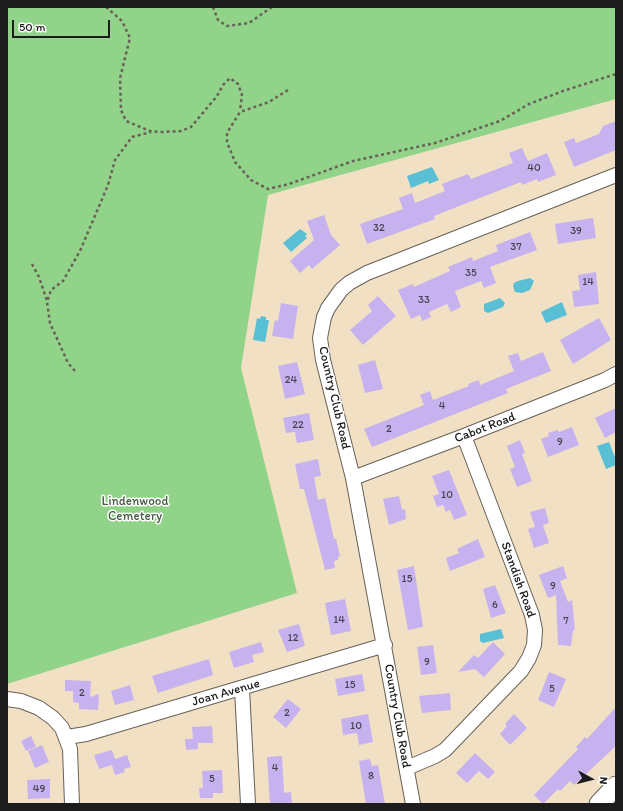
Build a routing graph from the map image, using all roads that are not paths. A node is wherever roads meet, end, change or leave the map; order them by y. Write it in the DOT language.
graph roads {
  1 [pos="615,180"];
  2 [pos="616,374"];
  3 [pos="464,436"];
  4 [pos="353,478"];
  5 [pos="385,645"];
  6 [pos="242,689"];
  7 [pos="7,699"];
  8 [pos="67,737"];
  9 [pos="407,768"];
  10 [pos="616,786"];
  11 [pos="72,804"];
  12 [pos="248,804"];
  13 [pos="413,804"];
  14 [pos="599,804"];
  1 -- 4 [label="street, Country Club Road"];
  2 -- 3 [label="street, Cabot Road"];
  3 -- 4 [label="street, Cabot Road"];
  3 -- 9 [label="street, Standish Road"];
  4 -- 5 [label="street, Country Club Road"];
  5 -- 6 [label="street, Joan Avenue"];
  5 -- 9 [label="street, Country Club Road"];
  6 -- 8 [label="street, Joan Avenue"];
  6 -- 12 [label="street"];
  7 -- 8 [label="street"];
  8 -- 11 [label="street"];
  9 -- 13 [label="street, Country Club Road"];
  10 -- 14 [label="main road"];
}
